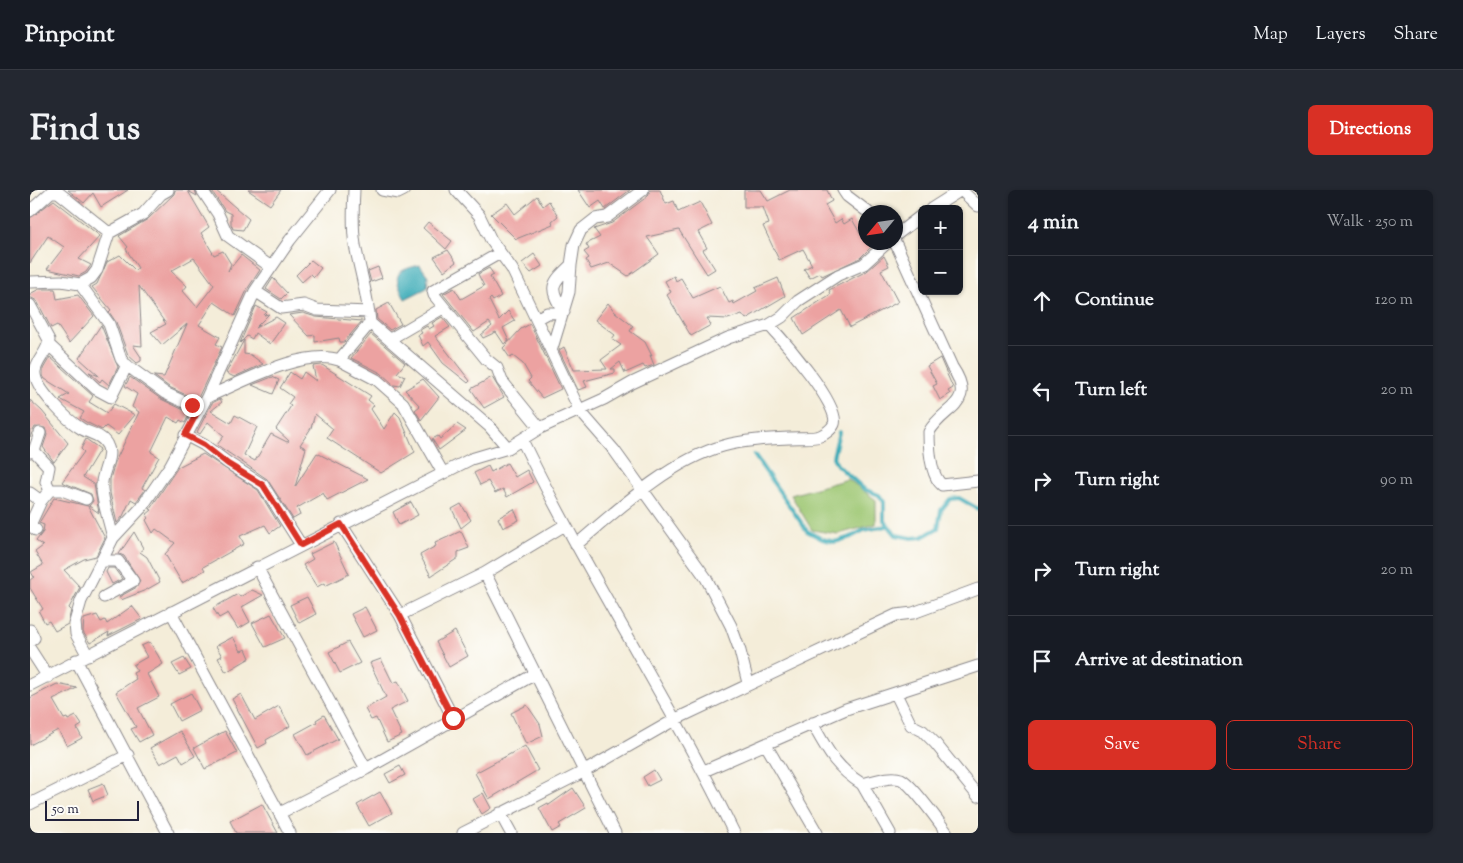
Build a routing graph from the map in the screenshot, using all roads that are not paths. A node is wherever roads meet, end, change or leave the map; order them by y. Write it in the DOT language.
graph roads {
  1 [pos="168,190"];
  2 [pos="202,190"];
  3 [pos="330,190"];
  4 [pos="354,190"];
  5 [pos="382,190"];
  6 [pos="404,190"];
  7 [pos="456,190"];
  8 [pos="643,190"];
  9 [pos="843,190"];
  10 [pos="859,205"];
  11 [pos="937,205"];
  12 [pos="978,206"];
  13 [pos="30,210"];
  14 [pos="918,218"];
  15 [pos="903,230"];
  16 [pos="109,233"];
  17 [pos="879,250"];
  18 [pos="899,250"];
  19 [pos="500,253"];
  20 [pos="271,267"];
  21 [pos="30,282"];
  22 [pos="80,284"];
  23 [pos="255,291"];
  24 [pos="30,305"];
  25 [pos="443,308"];
  26 [pos="564,312"];
  27 [pos="369,317"];
  28 [pos="536,319"];
  29 [pos="769,325"];
  30 [pos="390,339"];
  31 [pos="49,345"];
  32 [pos="552,348"];
  33 [pos="339,360"];
  34 [pos="127,365"];
  35 [pos="207,397"];
  36 [pos="199,409"];
  37 [pos="580,411"];
  38 [pos="540,428"];
  39 [pos="40,433"];
  40 [pos="185,435"];
  41 [pos="522,440"];
  42 [pos="508,448"];
  43 [pos="32,452"];
  44 [pos="443,473"];
  45 [pos="978,481"];
  46 [pos="50,490"];
  47 [pos="643,490"];
  48 [pos="30,493"];
  49 [pos="86,500"];
  50 [pos="41,501"];
  51 [pos="341,524"];
  52 [pos="565,525"];
  53 [pos="36,530"];
  54 [pos="113,538"];
  55 [pos="301,545"];
  56 [pos="576,545"];
  57 [pos="101,561"];
  58 [pos="257,568"];
  59 [pos="485,573"];
  60 [pos="978,589"];
  61 [pos="104,597"];
  62 [pos="171,612"];
  63 [pos="400,616"];
  64 [pos="30,630"];
  65 [pos="30,641"];
  66 [pos="30,650"];
  67 [pos="88,656"];
  68 [pos="76,660"];
  69 [pos="978,666"];
  70 [pos="535,674"];
  71 [pos="48,677"];
  72 [pos="748,683"];
  73 [pos="30,685"];
  74 [pos="896,694"];
  75 [pos="453,718"];
  76 [pos="676,719"];
  77 [pos="812,723"];
  78 [pos="766,745"];
  79 [pos="128,755"];
  80 [pos="366,769"];
  81 [pos="586,771"];
  82 [pos="704,771"];
  83 [pos="862,784"];
  84 [pos="978,796"];
  85 [pos="30,804"];
  86 [pos="280,813"];
  87 [pos="500,813"];
  88 [pos="168,833"];
  89 [pos="290,833"];
  90 [pos="463,833"];
  91 [pos="511,833"];
  92 [pos="616,833"];
  93 [pos="734,833"];
  94 [pos="817,833"];
  95 [pos="890,833"];
  96 [pos="947,833"];
  1 -- 16 [label="street"];
  2 -- 20 [label="street"];
  3 -- 20 [label="street"];
  4 -- 27 [label="street"];
  5 -- 6 [label="street"];
  7 -- 19 [label="street"];
  8 -- 26 [label="street"];
  9 -- 10 [label="street"];
  11 -- 12 [label="street"];
  13 -- 16 [label="street"];
  14 -- 15 [label="street"];
  16 -- 22 [label="street"];
  17 -- 29 [label="street"];
  18 -- 45 [label="street"];
  19 -- 25 [label="street"];
  19 -- 28 [label="street"];
  20 -- 23 [label="street"];
  21 -- 22 [label="street"];
  22 -- 34 [label="street"];
  23 -- 27 [label="street"];
  23 -- 35 [label="street"];
  24 -- 31 [label="street"];
  25 -- 30 [label="street"];
  25 -- 38 [label="street"];
  26 -- 28 [label="street"];
  26 -- 32 [label="street"];
  27 -- 30 [label="street"];
  27 -- 33 [label="street"];
  28 -- 32 [label="street"];
  29 -- 37 [label="street"];
  29 -- 47 [label="street"];
  30 -- 42 [label="street"];
  31 -- 34 [label="street"];
  31 -- 54 [label="street"];
  32 -- 37 [label="street"];
  33 -- 35 [label="street"];
  33 -- 44 [label="street"];
  34 -- 36 [label="street"];
  35 -- 36 [label="street"];
  36 -- 40 [label="street"];
  37 -- 38 [label="street"];
  37 -- 47 [label="street"];
  38 -- 41 [label="street"];
  39 -- 43 [label="street"];
  40 -- 54 [label="street"];
  40 -- 55 [label="street"];
  41 -- 42 [label="street"];
  41 -- 52 [label="street"];
  42 -- 44 [label="street"];
  43 -- 46 [label="street"];
  44 -- 51 [label="street"];
  46 -- 49 [label="street"];
  46 -- 50 [label="street"];
  47 -- 56 [label="street"];
  47 -- 72 [label="street"];
  48 -- 50 [label="street"];
  50 -- 53 [label="street"];
  51 -- 55 [label="street"];
  51 -- 63 [label="street"];
  52 -- 56 [label="street"];
  52 -- 59 [label="street"];
  54 -- 57 [label="street"];
  55 -- 58 [label="street"];
  56 -- 76 [label="street"];
  57 -- 61 [label="street"];
  57 -- 67 [label="street"];
  58 -- 62 [label="street"];
  58 -- 80 [label="street"];
  59 -- 63 [label="street"];
  59 -- 70 [label="street"];
  60 -- 72 [label="street"];
  62 -- 67 [label="street"];
  62 -- 86 [label="street"];
  63 -- 75 [label="street"];
  64 -- 65 [label="street"];
  66 -- 71 [label="street"];
  67 -- 68 [label="street"];
  68 -- 71 [label="street"];
  68 -- 79 [label="street"];
  69 -- 74 [label="street"];
  70 -- 75 [label="street"];
  70 -- 81 [label="street"];
  71 -- 73 [label="street"];
  72 -- 76 [label="street"];
  74 -- 77 [label="street"];
  74 -- 84 [label="street"];
  75 -- 80 [label="street"];
  76 -- 81 [label="street"];
  76 -- 82 [label="street"];
  77 -- 78 [label="street"];
  77 -- 83 [label="street"];
  78 -- 82 [label="street"];
  78 -- 94 [label="street"];
  79 -- 85 [label="street"];
  79 -- 88 [label="street"];
  80 -- 86 [label="street"];
  81 -- 87 [label="street"];
  81 -- 92 [label="street"];
  82 -- 93 [label="street"];
  83 -- 95 [label="street"];
  83 -- 96 [label="street"];
  86 -- 89 [label="street"];
  87 -- 90 [label="street"];
  87 -- 91 [label="street"];
}
